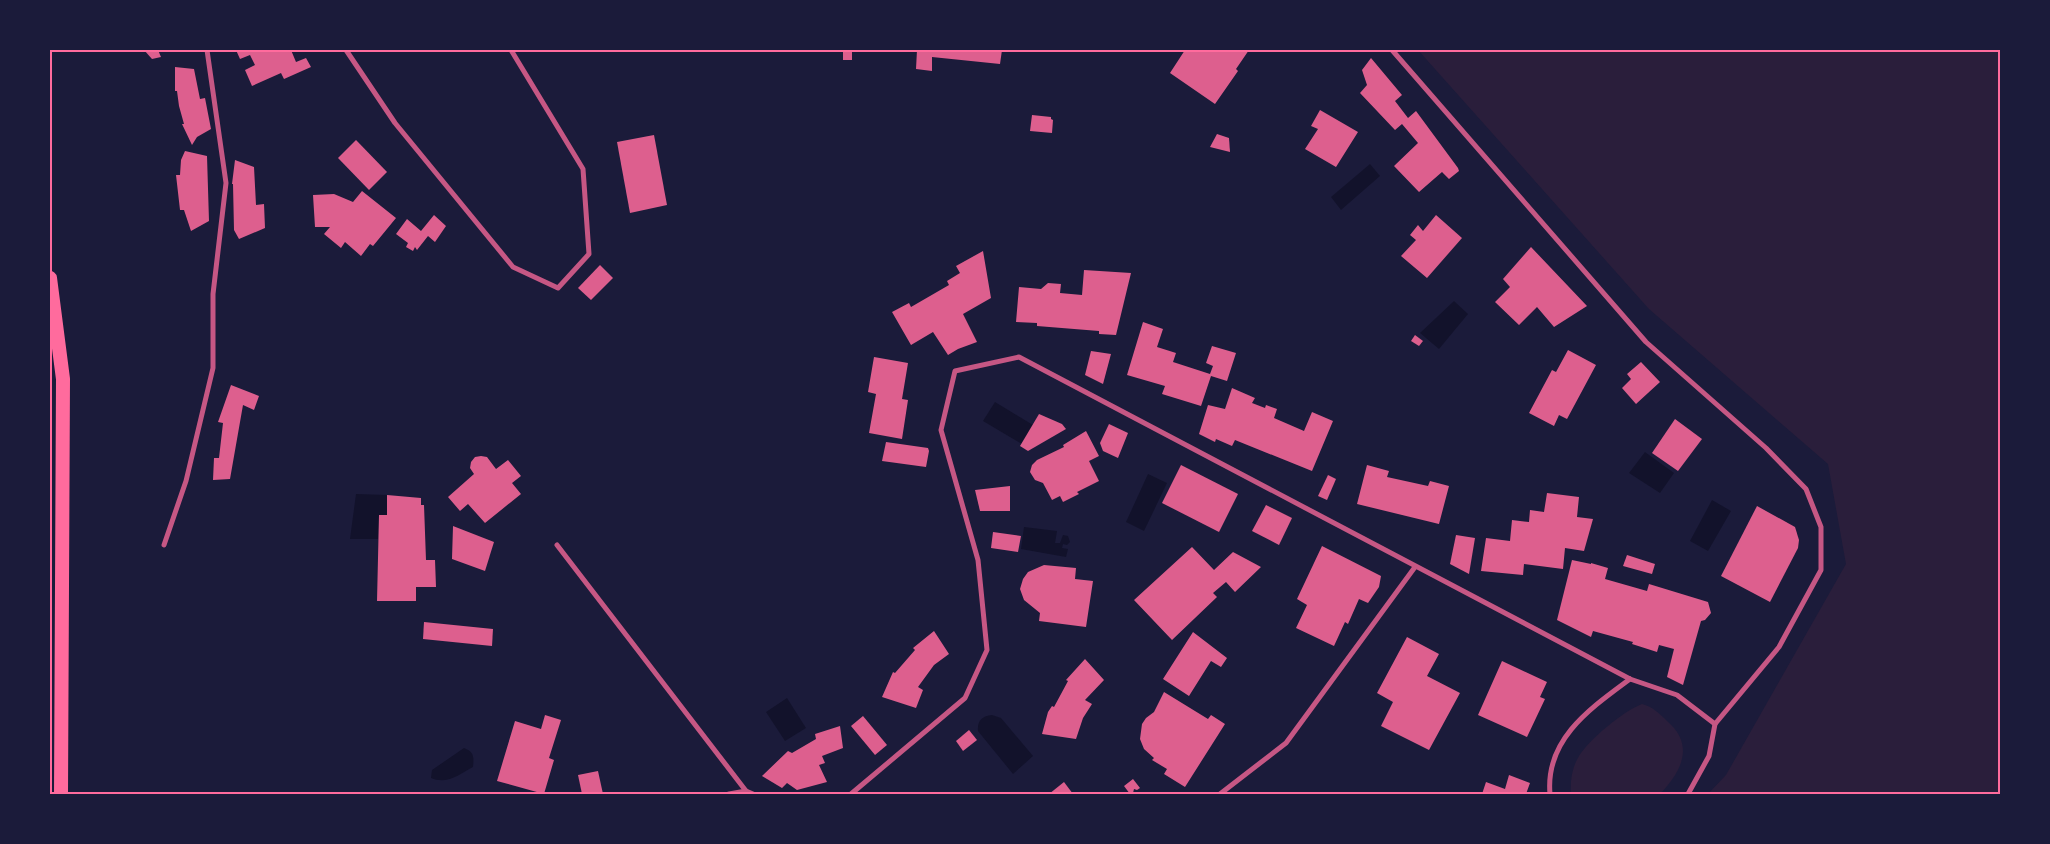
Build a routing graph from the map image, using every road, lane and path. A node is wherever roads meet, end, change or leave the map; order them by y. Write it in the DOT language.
graph roads {
  1 [pos="207,50"];
  2 [pos="346,50"];
  3 [pos="511,50"];
  4 [pos="1392,50"];
  5 [pos="50,278"];
  6 [pos="164,545"];
  7 [pos="557,545"];
  8 [pos="1415,566"];
  9 [pos="1630,680"];
  10 [pos="1715,724"];
  11 [pos="746,791"];
  12 [pos="61,794"];
  13 [pos="729,794"];
  14 [pos="753,794"];
  15 [pos="851,794"];
  16 [pos="1220,794"];
  17 [pos="1550,794"];
  18 [pos="1688,794"];
  1 -- 6 [label="street"];
  2 -- 3 [label="street"];
  4 -- 10 [label="street"];
  5 -- 12 [label="highway"];
  7 -- 11 [label="street"];
  8 -- 9 [label="street"];
  8 -- 15 [label="street"];
  8 -- 16 [label="street"];
  9 -- 10 [label="street"];
  9 -- 17 [label="street"];
  10 -- 18 [label="street"];
  11 -- 13 [label="street"];
  11 -- 14 [label="street"];
}
